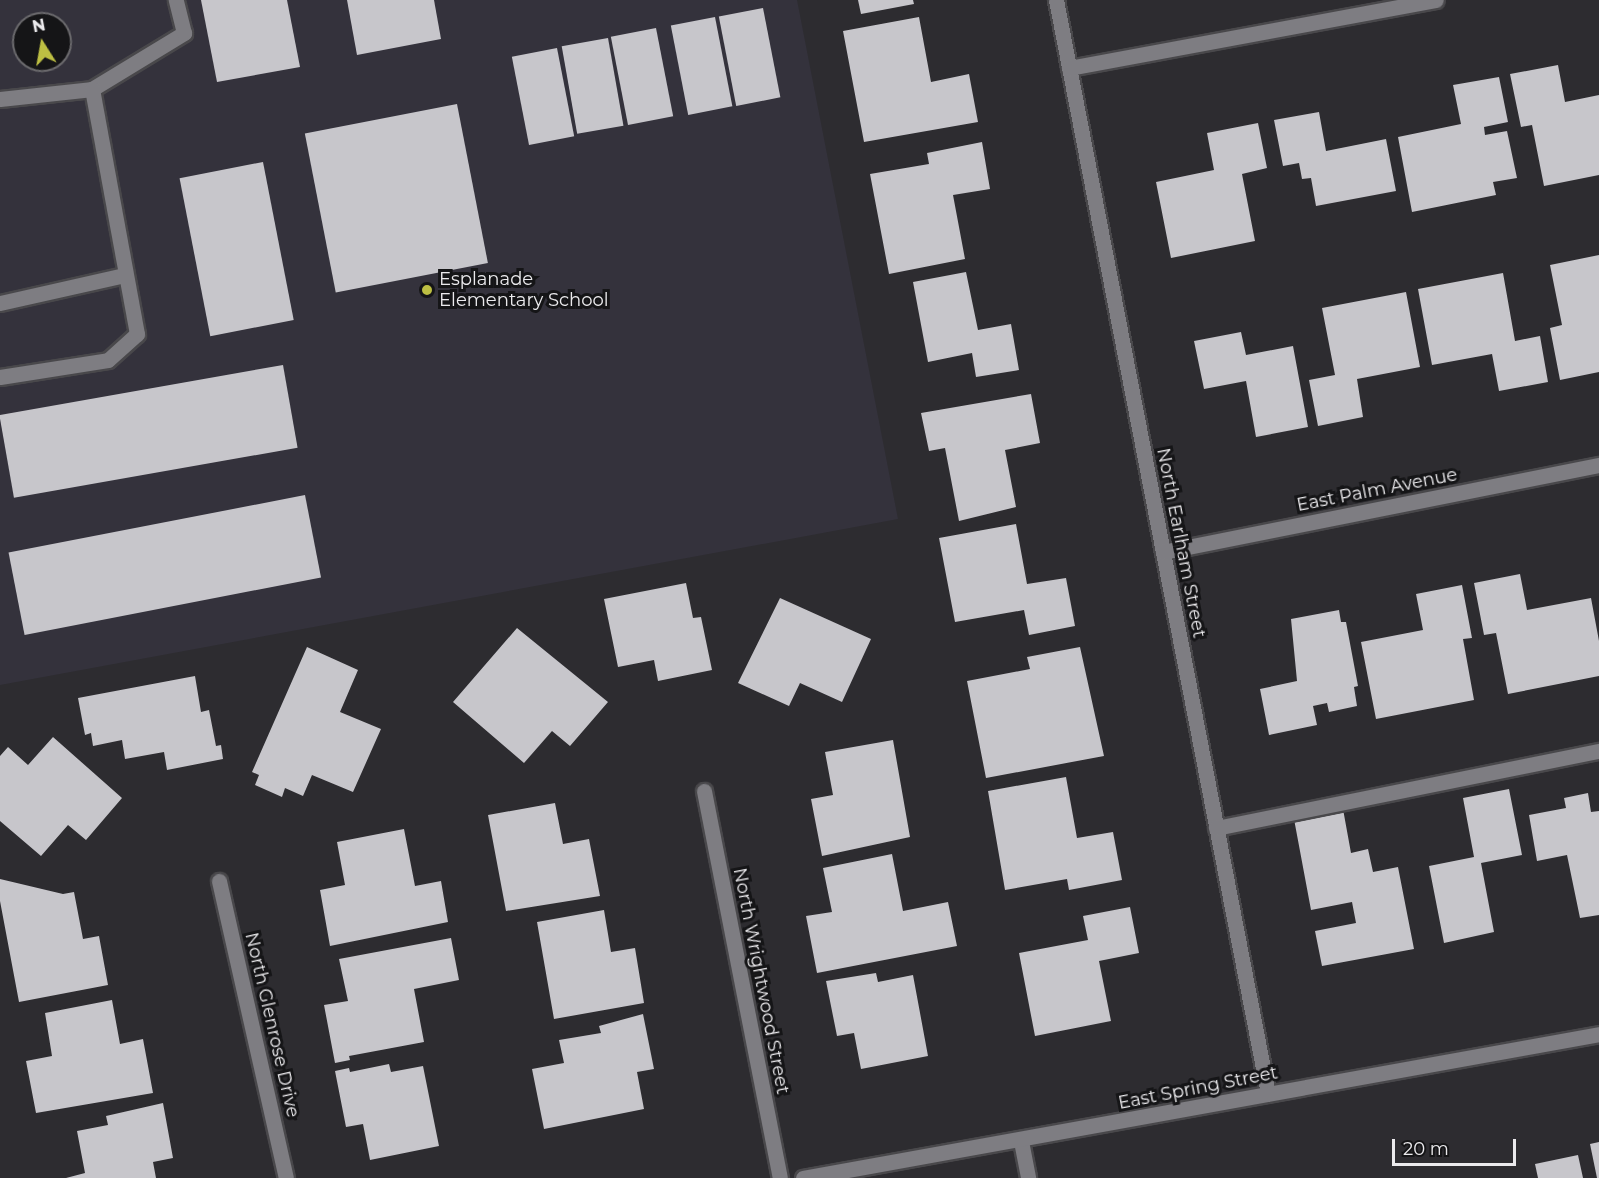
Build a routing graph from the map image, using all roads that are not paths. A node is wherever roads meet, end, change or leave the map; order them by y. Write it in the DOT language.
graph roads {
  1 [pos="176,0"];
  2 [pos="1056,0"];
  3 [pos="1436,0"];
  4 [pos="1069,68"];
  5 [pos="92,89"];
  6 [pos="0,99"];
  7 [pos="124,275"];
  8 [pos="0,303"];
  9 [pos="0,377"];
  10 [pos="1599,465"];
  11 [pos="1163,552"];
  12 [pos="1599,751"];
  13 [pos="704,791"];
  14 [pos="1216,828"];
  15 [pos="219,881"];
  16 [pos="1599,1034"];
  17 [pos="1268,1094"];
  18 [pos="1021,1141"];
  19 [pos="286,1178"];
  20 [pos="780,1178"];
  21 [pos="803,1178"];
  22 [pos="1028,1178"];
  1 -- 5 [label="street"];
  2 -- 4 [label="street, North Earlham Street"];
  3 -- 4 [label="street"];
  4 -- 11 [label="street, North Earlham Street"];
  5 -- 6 [label="street"];
  5 -- 7 [label="street"];
  7 -- 8 [label="street"];
  7 -- 9 [label="street"];
  10 -- 11 [label="street, East Palm Avenue"];
  11 -- 14 [label="street, North Earlham Street"];
  12 -- 14 [label="street"];
  13 -- 20 [label="street, North Wrightwood Street"];
  14 -- 17 [label="street, North Earlham Street"];
  15 -- 19 [label="street, North Glenrose Drive"];
  16 -- 17 [label="street, East Spring Street"];
  17 -- 18 [label="street, East Spring Street"];
  18 -- 21 [label="street, East Spring Street"];
  18 -- 22 [label="street"];
}
